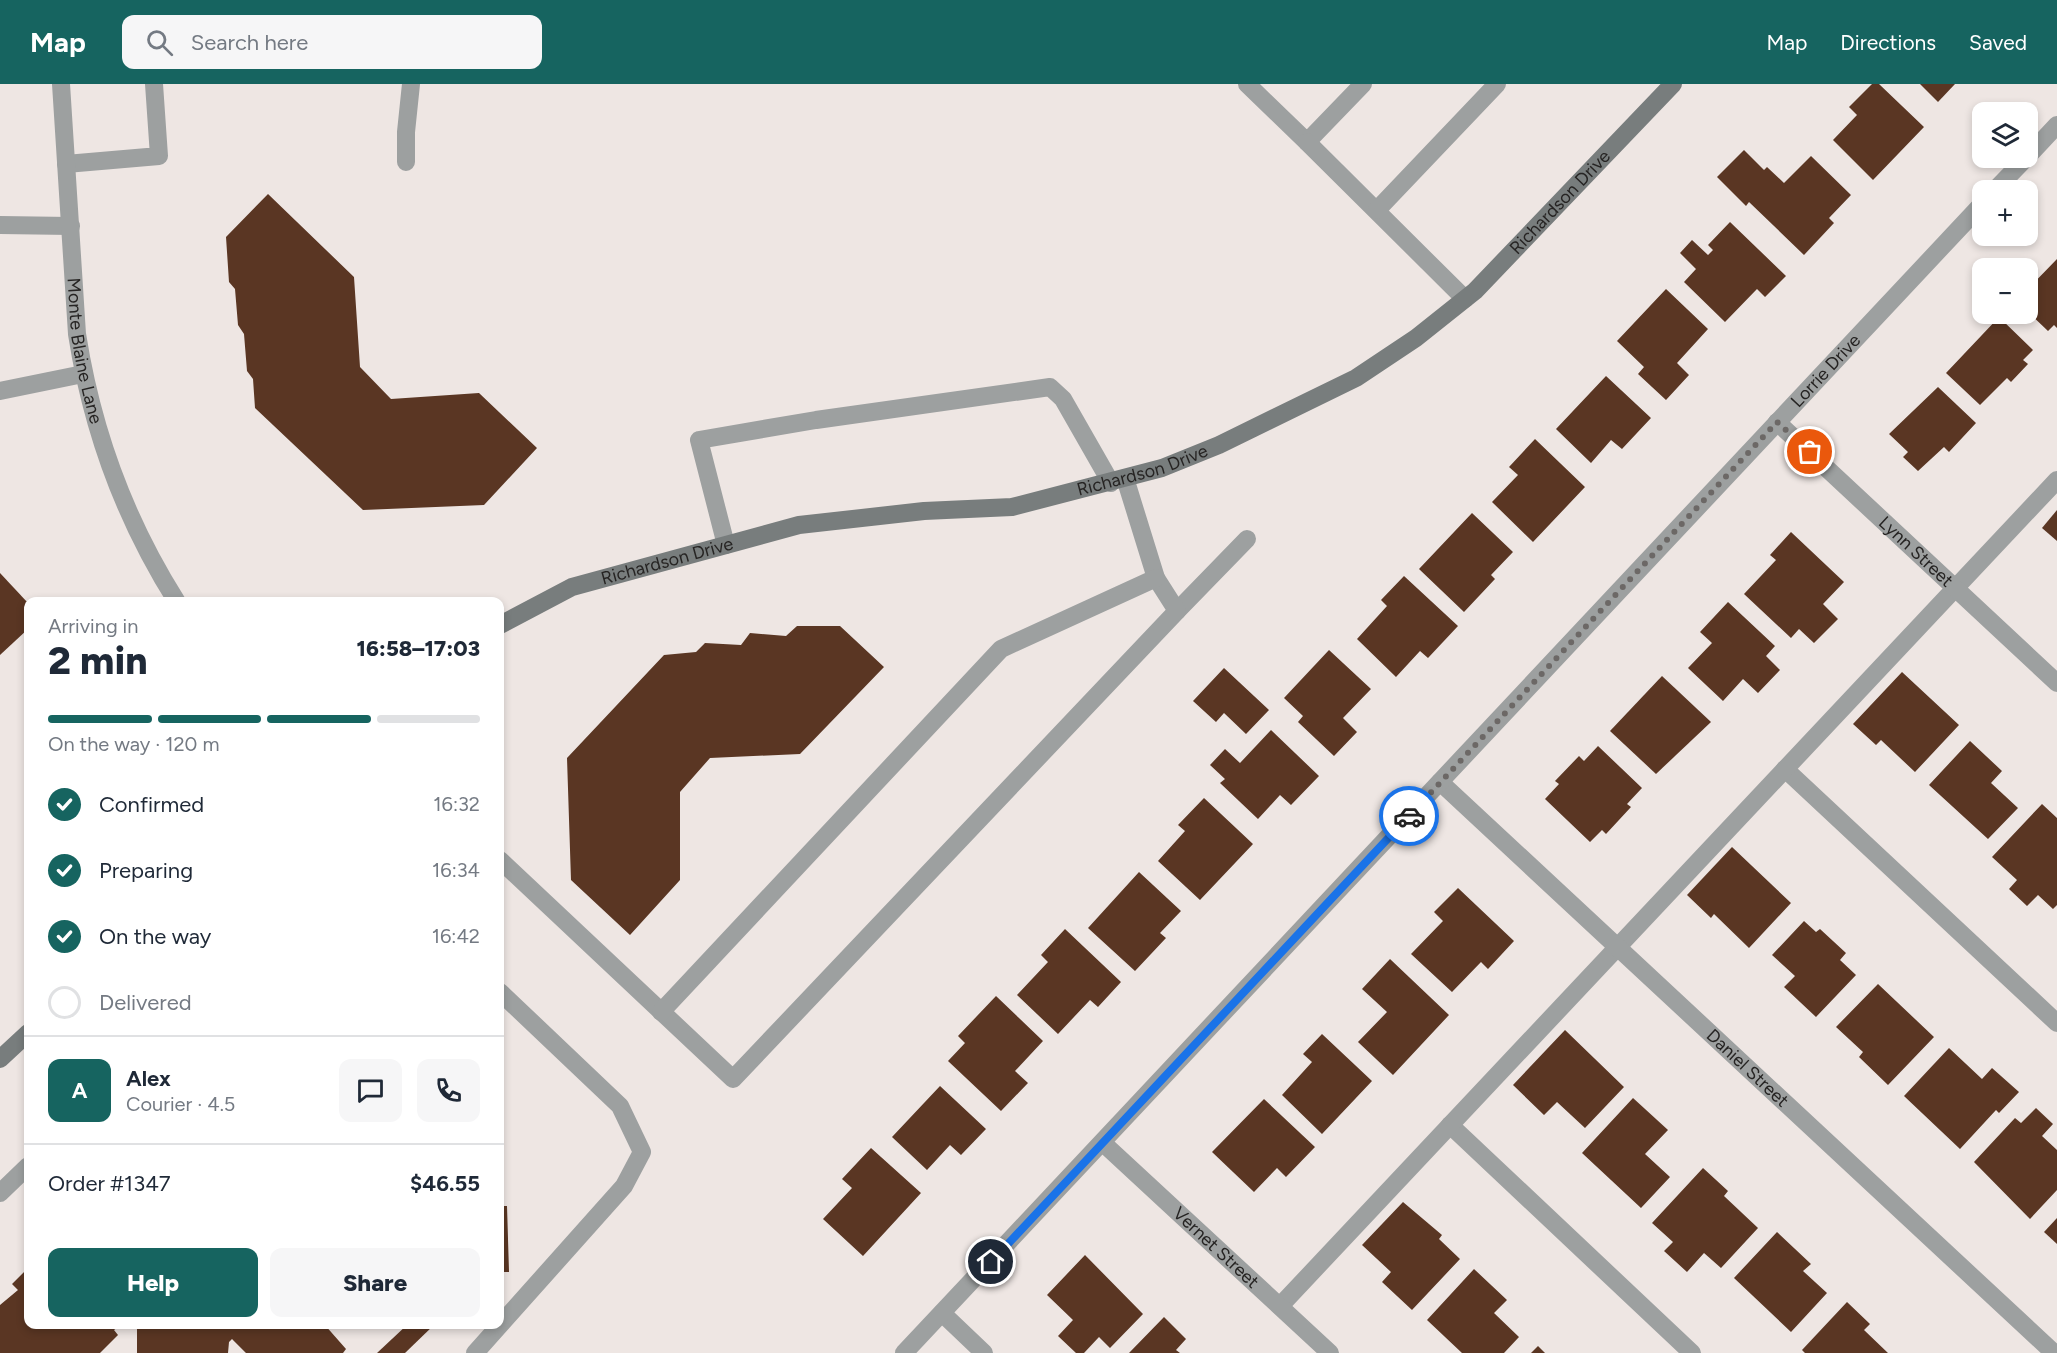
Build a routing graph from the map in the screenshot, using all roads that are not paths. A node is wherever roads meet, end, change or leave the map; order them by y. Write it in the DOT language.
graph roads {
  1 [pos="61,84"];
  2 [pos="154,84"];
  3 [pos="411,84"];
  4 [pos="1247,84"];
  5 [pos="1363,84"];
  6 [pos="1497,84"];
  7 [pos="1673,84"];
  8 [pos="2057,125"];
  9 [pos="1307,142"];
  10 [pos="2038,145"];
  11 [pos="406,162"];
  12 [pos="66,164"];
  13 [pos="2016,168"];
  14 [pos="2005,180"];
  15 [pos="1377,210"];
  16 [pos="1972,215"];
  17 [pos="0,225"];
  18 [pos="71,226"];
  19 [pos="1465,299"];
  20 [pos="83,374"];
  21 [pos="0,391"];
  22 [pos="1777,422"];
  23 [pos="2057,480"];
  24 [pos="1118,481"];
  25 [pos="1247,539"];
  26 [pos="726,545"];
  27 [pos="1156,578"];
  28 [pos="1956,588"];
  29 [pos="174,597"];
  30 [pos="1177,611"];
  31 [pos="504,623"];
  32 [pos="2057,683"];
  33 [pos="1785,769"];
  34 [pos="1440,782"];
  35 [pos="504,864"];
  36 [pos="1618,946"];
  37 [pos="504,996"];
  38 [pos="661,1012"];
  39 [pos="2057,1023"];
  40 [pos="24,1037"];
  41 [pos="0,1059"];
  42 [pos="1450,1125"];
  43 [pos="1103,1143"];
  44 [pos="24,1170"];
  45 [pos="0,1193"];
  46 [pos="1280,1306"];
  47 [pos="942,1313"];
  48 [pos="504,1320"];
  49 [pos="496,1329"];
  50 [pos="475,1353"];
  51 [pos="904,1353"];
  52 [pos="984,1353"];
  53 [pos="1330,1353"];
  54 [pos="1692,1353"];
  55 [pos="2054,1353"];
  1 -- 12 [label="street, Monte Blaine Lane"];
  2 -- 12 [label="street"];
  3 -- 11 [label="street"];
  4 -- 9 [label="street"];
  5 -- 9 [label="street"];
  6 -- 15 [label="street"];
  7 -- 19 [label="street, Richardson Drive"];
  8 -- 10 [label="street"];
  9 -- 15 [label="street"];
  12 -- 18 [label="street, Monte Blaine Lane"];
  13 -- 14 [label="street"];
  15 -- 19 [label="street"];
  16 -- 22 [label="street, Lorrie Drive"];
  17 -- 18 [label="street"];
  18 -- 20 [label="street, Monte Blaine Lane"];
  19 -- 24 [label="street, Richardson Drive"];
  20 -- 21 [label="street"];
  20 -- 29 [label="street, Monte Blaine Lane"];
  22 -- 28 [label="street, Lynn Street"];
  22 -- 34 [label="street, Lorrie Drive"];
  23 -- 28 [label="street"];
  24 -- 26 [label="street, Richardson Drive"];
  24 -- 26 [label="street"];
  24 -- 27 [label="street"];
  25 -- 30 [label="street"];
  26 -- 31 [label="street, Richardson Drive"];
  27 -- 30 [label="street"];
  27 -- 38 [label="street"];
  28 -- 32 [label="street, Lynn Street"];
  28 -- 33 [label="street"];
  30 -- 38 [label="street"];
  33 -- 36 [label="street"];
  33 -- 39 [label="street"];
  34 -- 36 [label="street, Daniel Street"];
  34 -- 43 [label="street, Lorrie Drive"];
  35 -- 38 [label="street"];
  36 -- 42 [label="street"];
  36 -- 55 [label="street, Daniel Street"];
  37 -- 48 [label="street"];
  40 -- 41 [label="street"];
  42 -- 46 [label="street"];
  42 -- 54 [label="street"];
  43 -- 46 [label="street, Vernet Street"];
  43 -- 47 [label="street, Lorrie Drive"];
  44 -- 45 [label="street"];
  46 -- 53 [label="street, Vernet Street"];
  47 -- 51 [label="street, Lorrie Drive"];
  47 -- 52 [label="street"];
  49 -- 50 [label="street"];
}
